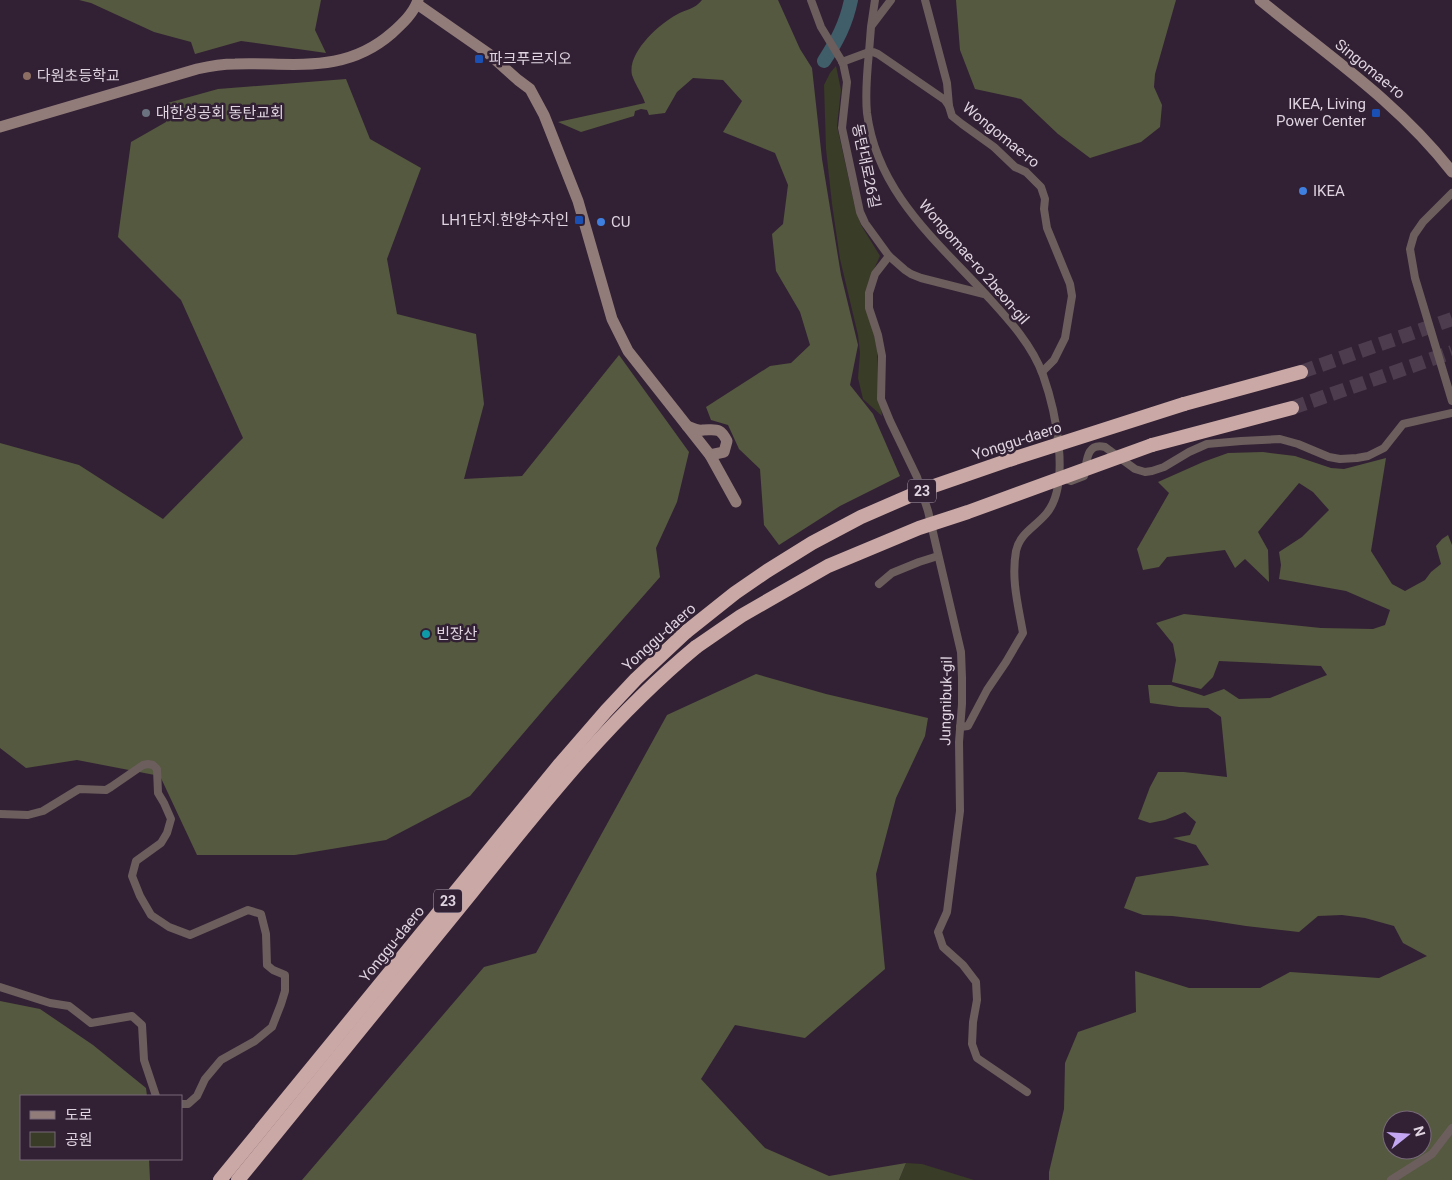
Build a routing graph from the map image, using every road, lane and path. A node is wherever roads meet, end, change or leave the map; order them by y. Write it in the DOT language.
graph roads {
  1 [pos="811,0"];
  2 [pos="875,0"];
  3 [pos="891,0"];
  4 [pos="925,0"];
  5 [pos="1260,0"];
  6 [pos="417,2"];
  7 [pos="871,27"];
  8 [pos="869,52"];
  9 [pos="841,60"];
  10 [pos="949,106"];
  11 [pos="0,127"];
  12 [pos="1452,172"];
  13 [pos="1452,193"];
  14 [pos="889,256"];
  15 [pos="986,294"];
  16 [pos="1042,372"];
  17 [pos="1301,372"];
  18 [pos="1452,401"];
  19 [pos="1292,408"];
  20 [pos="1452,412"];
  21 [pos="687,426"];
  22 [pos="710,455"];
  23 [pos="1060,475"];
  24 [pos="736,502"];
  25 [pos="938,556"];
  26 [pos="879,584"];
  27 [pos="960,727"];
  28 [pos="0,814"];
  29 [pos="0,987"];
  30 [pos="1027,1092"];
  31 [pos="156,1095"];
  32 [pos="182,1104"];
  33 [pos="1452,1128"];
  34 [pos="220,1180"];
  35 [pos="238,1180"];
  36 [pos="1391,1180"];
  1 -- 9 [label="street"];
  2 -- 7 [label="street"];
  3 -- 7 [label="street"];
  4 -- 10 [label="street"];
  5 -- 12 [label="street, Singomae-ro"];
  6 -- 11 [label="street"];
  6 -- 21 [label="street"];
  7 -- 8 [label="street"];
  8 -- 9 [label="street"];
  8 -- 10 [label="street, Wongomae-ro"];
  8 -- 15 [label="street, Wongomae-ro 2beon-gil"];
  9 -- 14 [label="street, 동탄대로26길"];
  10 -- 16 [label="street, Wongomae-ro"];
  13 -- 18 [label="street"];
  14 -- 15 [label="street, 동탄대로26길"];
  14 -- 25 [label="street, Jungnibuk-gil"];
  15 -- 16 [label="street, Wongomae-ro 2beon-gil"];
  16 -- 23 [label="street"];
  17 -- 34 [label="highway, Yonggu-daero / 23, bridge"];
  19 -- 35 [label="highway, Yonggu-daero / 23, bridge"];
  20 -- 23 [label="street"];
  21 -- 22 [label="street"];
  21 -- 22 [label="street"];
  22 -- 24 [label="street"];
  23 -- 27 [label="street"];
  25 -- 26 [label="street"];
  25 -- 27 [label="street, Jungnibuk-gil"];
  27 -- 30 [label="street, Jungnibuk-gil"];
  28 -- 32 [label="street"];
  29 -- 31 [label="street"];
  33 -- 36 [label="street"];
}
